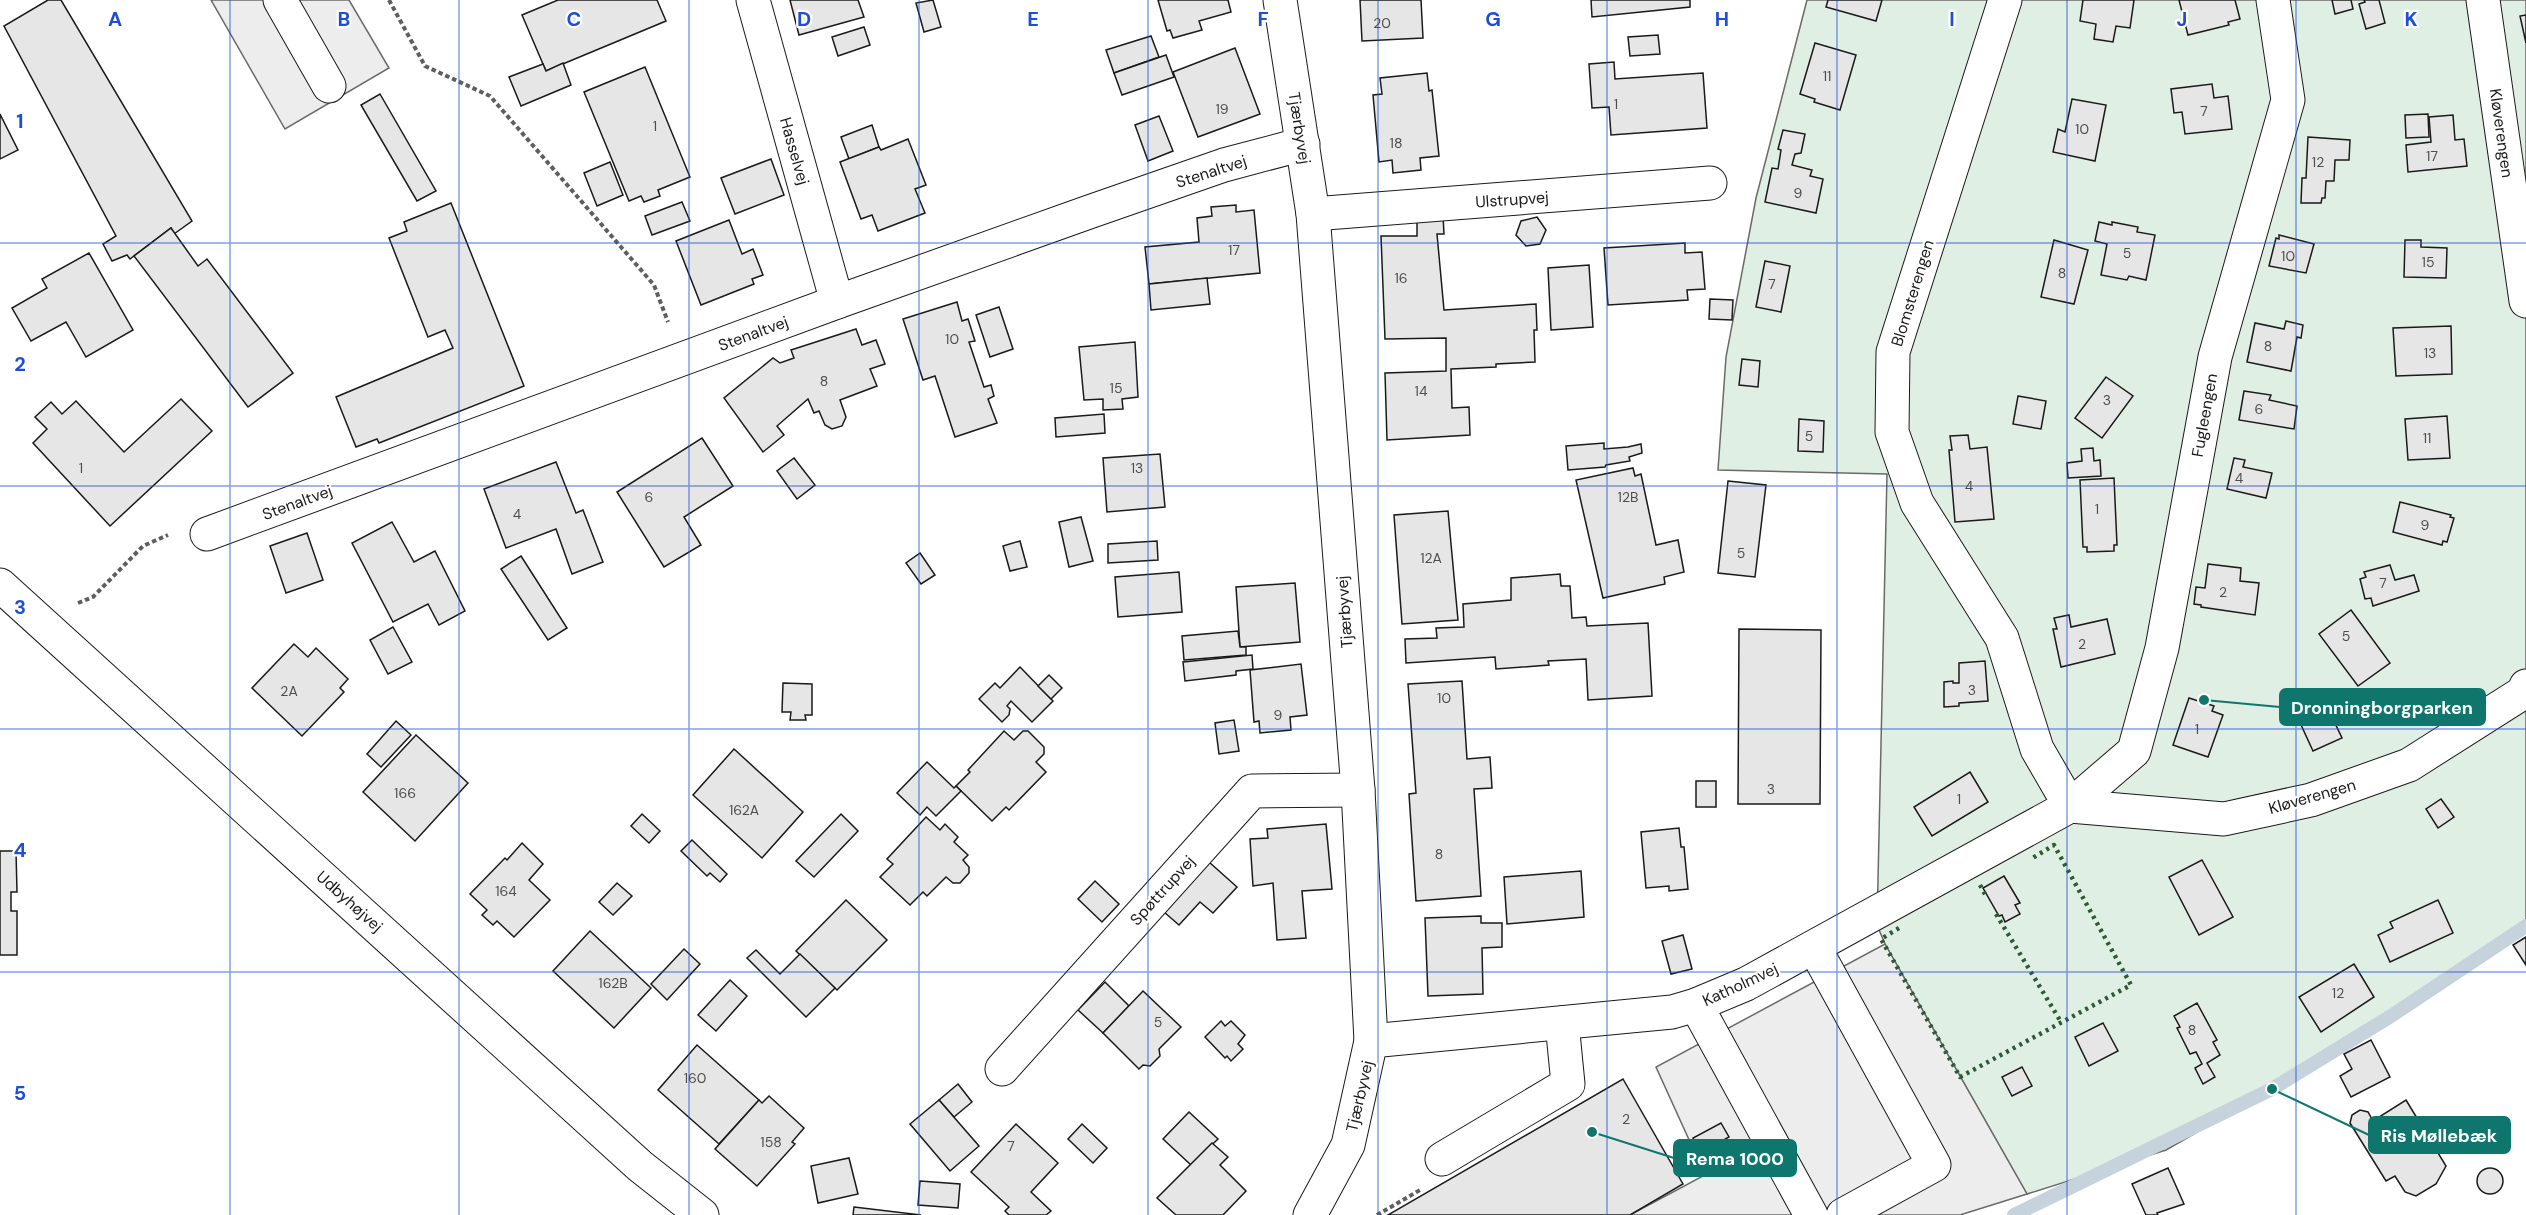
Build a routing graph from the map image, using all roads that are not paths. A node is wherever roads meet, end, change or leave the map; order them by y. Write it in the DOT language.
graph roads {
  1 [pos="280,0"];
  2 [pos="753,0"];
  3 [pos="1280,0"];
  4 [pos="2005,0"];
  5 [pos="2273,0"];
  6 [pos="2484,0"];
  7 [pos="329,86"];
  8 [pos="1303,144"];
  9 [pos="1710,183"];
  10 [pos="1313,214"];
  11 [pos="2526,301"];
  12 [pos="837,302"];
  13 [pos="207,534"];
  14 [pos="0,585"];
  15 [pos="2526,686"];
  16 [pos="1358,790"];
  17 [pos="2070,806"];
  18 [pos="1814,947"];
  19 [pos="1696,1005"];
  20 [pos="1562,1023"];
  21 [pos="1371,1041"];
  22 [pos="1002,1069"];
  23 [pos="1442,1159"];
  24 [pos="1799,1211"];
  25 [pos="702,1215"];
  26 [pos="1310,1215"];
  27 [pos="1843,1215"];
  1 -- 7 [label="street"];
  2 -- 12 [label="street, Hasselvej"];
  3 -- 8 [label="street, Tjærbyvej"];
  4 -- 17 [label="street, Blomsterengen"];
  5 -- 17 [label="street, Fugleengen"];
  6 -- 11 [label="street, Kløverengen"];
  8 -- 10 [label="street, Tjærbyvej"];
  8 -- 12 [label="street, Stenaltvej"];
  9 -- 10 [label="street, Ulstrupvej"];
  10 -- 16 [label="street, Tjærbyvej"];
  12 -- 13 [label="street, Stenaltvej"];
  14 -- 25 [label="street, Udbyhøjvej"];
  15 -- 17 [label="street, Kløverengen"];
  16 -- 21 [label="street, Tjærbyvej"];
  16 -- 22 [label="street, Spøttrupvej"];
  17 -- 18 [label="street, Katholmvej"];
  18 -- 19 [label="street, Katholmvej"];
  18 -- 27 [label="street"];
  19 -- 20 [label="street, Katholmvej"];
  19 -- 24 [label="street"];
  20 -- 21 [label="street, Katholmvej"];
  20 -- 23 [label="street"];
  21 -- 26 [label="street, Tjærbyvej"];
}
